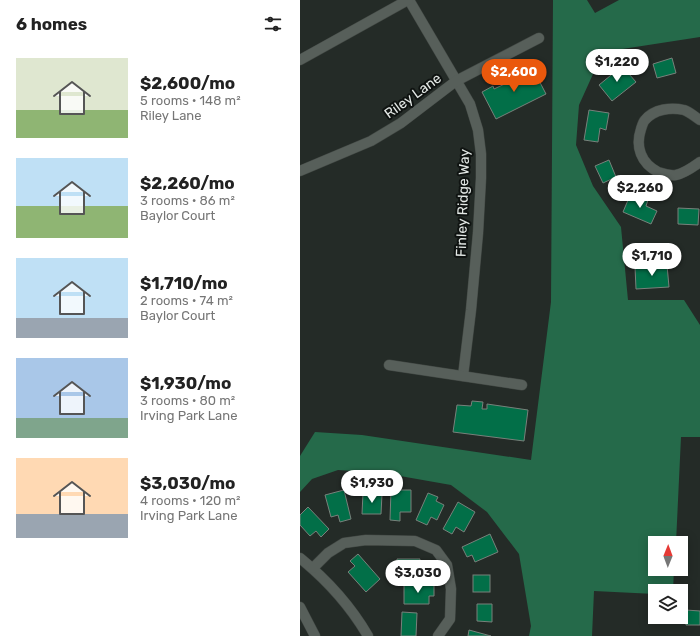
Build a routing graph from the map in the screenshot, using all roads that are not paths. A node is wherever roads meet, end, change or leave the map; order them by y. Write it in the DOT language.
graph roads {
  1 [pos="409,0"];
  2 [pos="539,38"];
  3 [pos="300,60"];
  4 [pos="456,81"];
  5 [pos="700,120"];
  6 [pos="700,162"];
  7 [pos="300,171"];
  8 [pos="389,365"];
  9 [pos="463,376"];
  10 [pos="522,385"];
  11 [pos="300,558"];
  12 [pos="312,568"];
  13 [pos="300,607"];
  14 [pos="315,636"];
  15 [pos="368,636"];
  16 [pos="438,636"];
  1 -- 3 [label="street"];
  1 -- 4 [label="street, Finley Ridge Way"];
  2 -- 4 [label="street, Riley Lane"];
  4 -- 7 [label="street, Riley Lane"];
  4 -- 9 [label="street, Finley Ridge Way"];
  5 -- 6 [label="street"];
  8 -- 9 [label="street"];
  9 -- 10 [label="street"];
  11 -- 12 [label="street"];
  12 -- 15 [label="street"];
  12 -- 16 [label="street"];
  13 -- 14 [label="street"];
}
